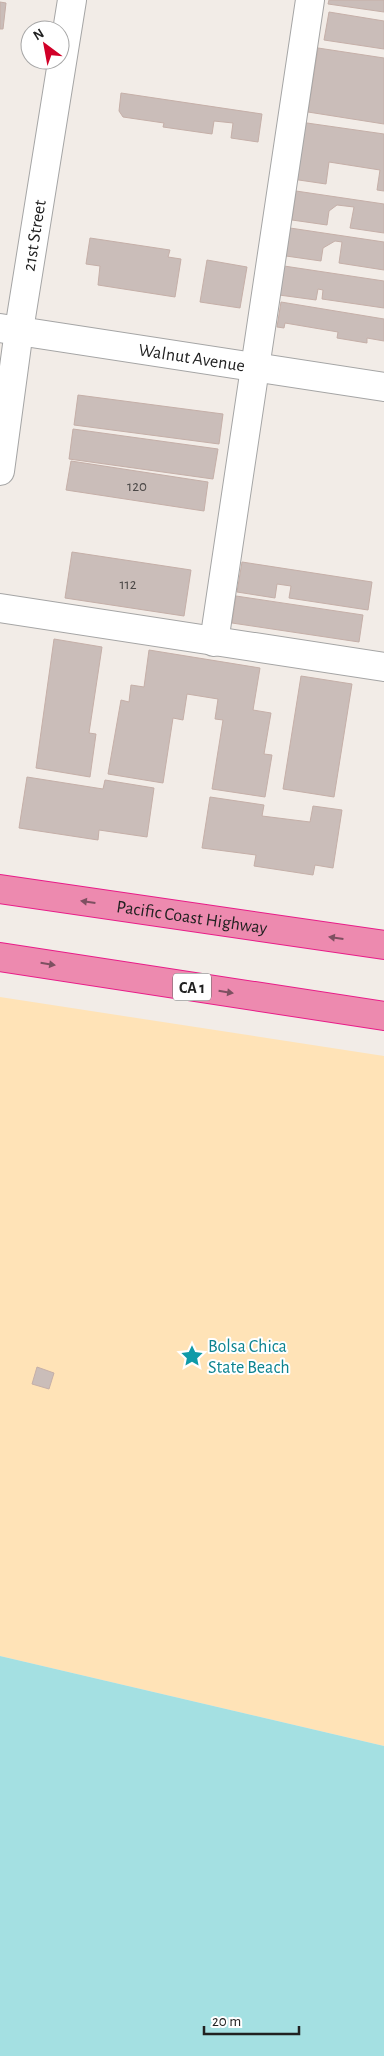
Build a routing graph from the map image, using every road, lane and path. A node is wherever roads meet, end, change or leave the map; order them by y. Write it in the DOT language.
graph roads {
  1 [pos="72,0"];
  2 [pos="310,0"];
  3 [pos="9,329"];
  4 [pos="256,367"];
  5 [pos="384,387"];
  6 [pos="0,471"];
  7 [pos="0,608"];
  8 [pos="214,642"];
  9 [pos="384,668"];
  10 [pos="0,889"];
  11 [pos="384,946"];
  12 [pos="0,957"];
  13 [pos="384,1016"];
  1 -- 3 [label="street, 21st Street"];
  2 -- 4 [label="street"];
  3 -- 4 [label="street, Walnut Avenue"];
  3 -- 6 [label="street, 21st Street"];
  4 -- 5 [label="street, Walnut Avenue"];
  4 -- 8 [label="street"];
  7 -- 8 [label="street"];
  8 -- 9 [label="street"];
  11 -- 10 [label="highway, Pacific Coast Highway, one-way"];
  12 -- 13 [label="highway, CA 1, one-way"];
}
